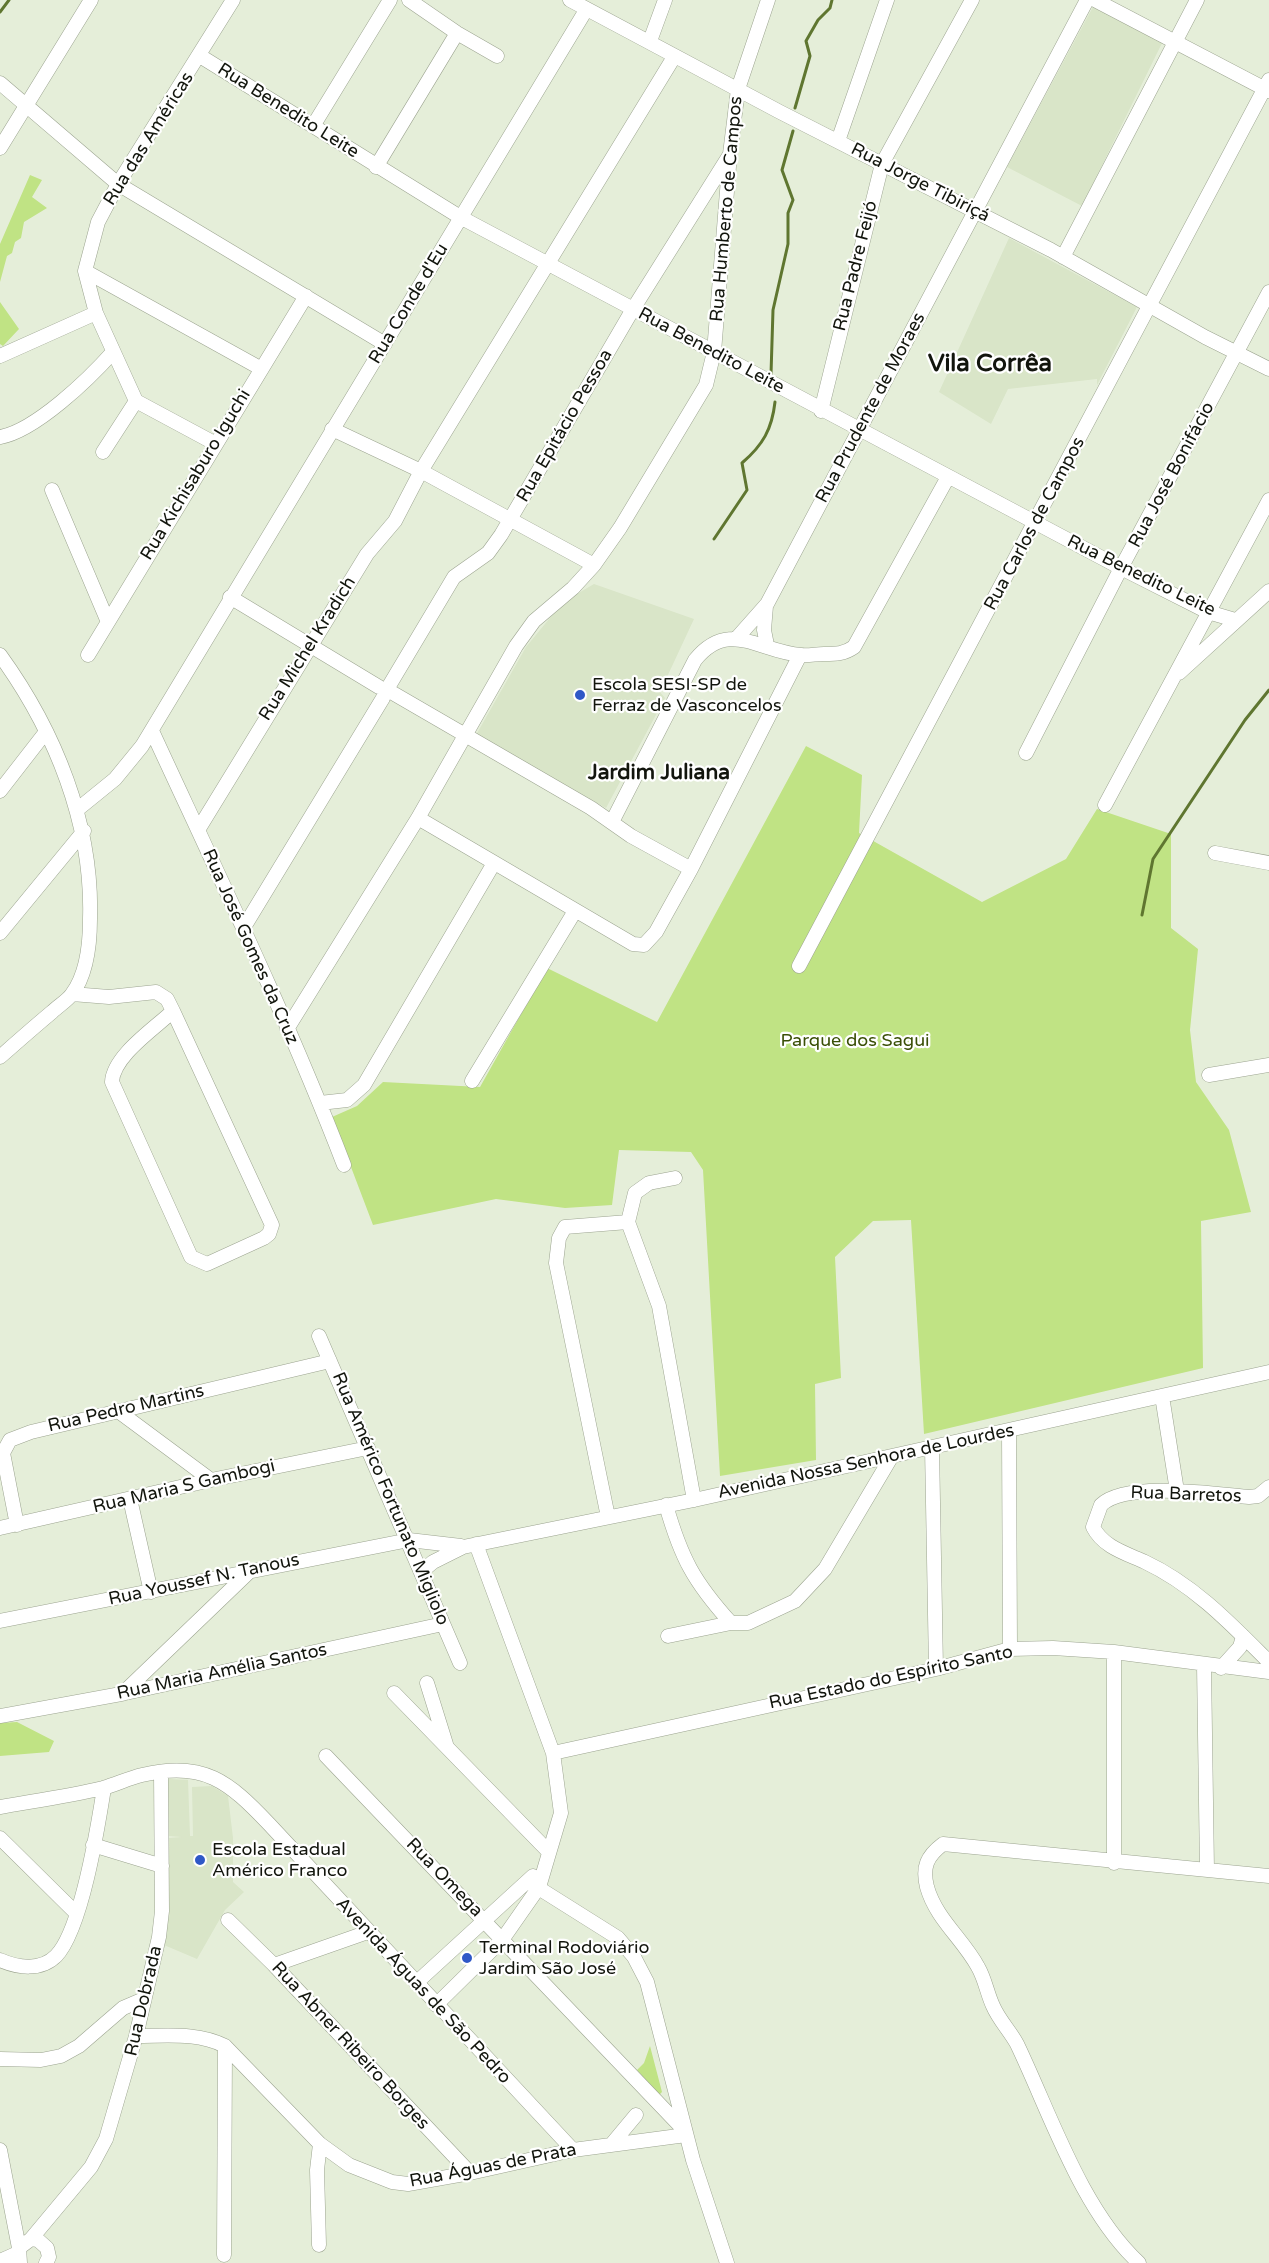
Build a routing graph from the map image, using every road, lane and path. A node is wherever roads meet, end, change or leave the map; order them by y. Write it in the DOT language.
graph roads {
  1 [pos="91,0"];
  2 [pos="233,0"];
  3 [pos="390,0"];
  4 [pos="409,0"];
  5 [pos="570,0"];
  6 [pos="665,0"];
  7 [pos="768,0"];
  8 [pos="887,0"];
  9 [pos="972,0"];
  10 [pos="1087,0"];
  11 [pos="1095,0"];
  12 [pos="1197,0"];
  13 [pos="586,10"];
  14 [pos="458,33"];
  15 [pos="650,41"];
  16 [pos="1175,42"];
  17 [pos="200,56"];
  18 [pos="497,56"];
  19 [pos="674,57"];
  20 [pos="0,83"];
  21 [pos="1268,87"];
  22 [pos="738,89"];
  23 [pos="26,106"];
  24 [pos="313,126"];
  25 [pos="838,141"];
  26 [pos="0,148"];
  27 [pos="730,154"];
  28 [pos="882,164"];
  29 [pos="376,167"];
  30 [pos="118,184"];
  31 [pos="975,212"];
  32 [pos="460,217"];
  33 [pos="1063,257"];
  34 [pos="547,264"];
  35 [pos="85,271"];
  36 [pos="1269,292"];
  37 [pos="306,296"];
  38 [pos="1150,306"];
  39 [pos="633,309"];
  40 [pos="96,313"];
  41 [pos="385,344"];
  42 [pos="113,352"];
  43 [pos="714,352"];
  44 [pos="1238,352"];
  45 [pos="0,356"];
  46 [pos="260,368"];
  47 [pos="1269,369"];
  48 [pos="136,401"];
  49 [pos="821,411"];
  50 [pos="332,429"];
  51 [pos="860,430"];
  52 [pos="0,437"];
  53 [pos="216,444"];
  54 [pos="104,452"];
  55 [pos="421,471"];
  56 [pos="948,477"];
  57 [pos="52,490"];
  58 [pos="1269,500"];
  59 [pos="510,519"];
  60 [pos="1034,522"];
  61 [pos="594,565"];
  62 [pos="1121,568"];
  63 [pos="1269,591"];
  64 [pos="230,597"];
  65 [pos="766,604"];
  66 [pos="1208,612"];
  67 [pos="1235,620"];
  68 [pos="108,622"];
  69 [pos="736,639"];
  70 [pos="309,645"];
  71 [pos="767,645"];
  72 [pos="0,655"];
  73 [pos="88,655"];
  74 [pos="800,655"];
  75 [pos="1171,680"];
  76 [pos="386,691"];
  77 [pos="152,730"];
  78 [pos="45,733"];
  79 [pos="464,735"];
  80 [pos="1026,753"];
  81 [pos="0,791"];
  82 [pos="1105,805"];
  83 [pos="78,809"];
  84 [pos="418,818"];
  85 [pos="612,822"];
  86 [pos="198,830"];
  87 [pos="84,831"];
  88 [pos="1215,853"];
  89 [pos="1269,862"];
  90 [pos="494,863"];
  91 [pos="692,869"];
  92 [pos="574,911"];
  93 [pos="244,927"];
  94 [pos="0,933"];
  95 [pos="799,966"];
  96 [pos="72,994"];
  97 [pos="173,1011"];
  98 [pos="286,1029"];
  99 [pos="0,1058"];
  100 [pos="1269,1065"];
  101 [pos="1209,1074"];
  102 [pos="472,1081"];
  103 [pos="320,1103"];
  104 [pos="344,1165"];
  105 [pos="675,1178"];
  106 [pos="628,1222"];
  107 [pos="319,1336"];
  108 [pos="330,1361"];
  109 [pos="1269,1372"];
  110 [pos="1162,1396"];
  111 [pos="118,1411"];
  112 [pos="1010,1431"];
  113 [pos="932,1447"];
  114 [pos="368,1448"];
  115 [pos="892,1456"];
  116 [pos="211,1480"];
  117 [pos="1269,1487"];
  118 [pos="1177,1491"];
  119 [pos="130,1499"];
  120 [pos="694,1500"];
  121 [pos="666,1505"];
  122 [pos="608,1517"];
  123 [pos="17,1525"];
  124 [pos="0,1528"];
  125 [pos="409,1539"];
  126 [pos="469,1545"];
  127 [pos="421,1572"];
  128 [pos="248,1573"];
  129 [pos="151,1592"];
  130 [pos="0,1621"];
  131 [pos="731,1623"];
  132 [pos="443,1624"];
  133 [pos="668,1636"];
  134 [pos="1243,1636"];
  135 [pos="1010,1649"];
  136 [pos="1114,1652"];
  137 [pos="1269,1662"];
  138 [pos="460,1663"];
  139 [pos="1204,1665"];
  140 [pos="1221,1668"];
  141 [pos="936,1669"];
  142 [pos="1269,1672"];
  143 [pos="427,1683"];
  144 [pos="394,1693"];
  145 [pos="121,1694"];
  146 [pos="0,1716"];
  147 [pos="447,1746"];
  148 [pos="553,1753"];
  149 [pos="326,1756"];
  150 [pos="160,1772"];
  151 [pos="104,1788"];
  152 [pos="0,1807"];
  153 [pos="0,1838"];
  154 [pos="93,1845"];
  155 [pos="549,1853"];
  156 [pos="1114,1863"];
  157 [pos="162,1866"];
  158 [pos="1207,1870"];
  159 [pos="1269,1876"];
  160 [pos="534,1884"];
  161 [pos="77,1914"];
  162 [pos="228,1920"];
  163 [pos="484,1920"];
  164 [pos="368,1932"];
  165 [pos="502,1940"];
  166 [pos="0,1960"];
  167 [pos="274,1965"];
  168 [pos="416,1983"];
  169 [pos="144,1999"];
  170 [pos="436,2005"];
  171 [pos="136,2036"];
  172 [pos="225,2046"];
  173 [pos="0,2059"];
  174 [pos="636,2115"];
  175 [pos="686,2134"];
  176 [pos="320,2144"];
  177 [pos="611,2145"];
  178 [pos="573,2150"];
  179 [pos="0,2152"];
  180 [pos="470,2173"];
  181 [pos="55,2211"];
  182 [pos="319,2245"];
  183 [pos="23,2249"];
  184 [pos="224,2255"];
  185 [pos="48,2259"];
  186 [pos="0,2261"];
  187 [pos="727,2263"];
  188 [pos="1139,2263"];
  1 -- 23 [label="street"];
  2 -- 17 [label="street, Rua das Américas"];
  3 -- 24 [label="street"];
  4 -- 14 [label="street"];
  5 -- 13 [label="street, Rua Jorge Tibiriçá"];
  6 -- 15 [label="street"];
  7 -- 22 [label="street, Rua Humberto de Campos"];
  8 -- 25 [label="street"];
  9 -- 28 [label="street, Rua Padre Feijó"];
  10 -- 31 [label="street, Rua Prudente de Moraes"];
  11 -- 16 [label="street"];
  12 -- 16 [label="street"];
  13 -- 15 [label="street, Rua Jorge Tibiriçá"];
  13 -- 32 [label="street, Rua Conde d'Eu"];
  14 -- 18 [label="street"];
  14 -- 29 [label="street"];
  15 -- 19 [label="street, Rua Jorge Tibiriçá"];
  16 -- 21 [label="street"];
  16 -- 33 [label="street"];
  17 -- 24 [label="street, Rua Benedito Leite"];
  17 -- 30 [label="street, Rua das Américas"];
  19 -- 22 [label="street, Rua Jorge Tibiriçá"];
  19 -- 34 [label="street, Rua Michel Kradich"];
  20 -- 23 [label="street"];
  21 -- 38 [label="street, Rua Carlos de Campos"];
  22 -- 25 [label="street, Rua Jorge Tibiriçá"];
  22 -- 27 [label="street, Rua Humberto de Campos"];
  23 -- 26 [label="street"];
  23 -- 30 [label="street"];
  24 -- 29 [label="street, Rua Benedito Leite"];
  25 -- 28 [label="street, Rua Jorge Tibiriçá"];
  27 -- 39 [label="street, Rua Epitácio Pessoa"];
  27 -- 43 [label="street, Rua Humberto de Campos"];
  28 -- 31 [label="street, Rua Jorge Tibiriçá"];
  28 -- 49 [label="street, Rua Padre Feijó"];
  29 -- 32 [label="street, Rua Benedito Leite"];
  30 -- 35 [label="street, Rua das Américas"];
  30 -- 37 [label="street"];
  31 -- 33 [label="street, Rua Jorge Tibiriçá"];
  31 -- 51 [label="street, Rua Prudente de Moraes"];
  32 -- 34 [label="street, Rua Benedito Leite"];
  32 -- 41 [label="street, Rua Conde d'Eu"];
  33 -- 38 [label="street, Rua Jorge Tibiriçá"];
  34 -- 39 [label="street, Rua Benedito Leite"];
  34 -- 55 [label="street, Rua Michel Kradich"];
  35 -- 40 [label="street, Rua das Américas"];
  35 -- 46 [label="street"];
  36 -- 44 [label="street, Rua José Bonifácio"];
  37 -- 41 [label="street"];
  37 -- 46 [label="street, Rua Kichisaburo Iguchi"];
  38 -- 44 [label="street, Rua Jorge Tibiriçá"];
  38 -- 60 [label="street, Rua Carlos de Campos"];
  39 -- 43 [label="street, Rua Benedito Leite"];
  39 -- 59 [label="street, Rua Epitácio Pessoa"];
  40 -- 42 [label="street, Rua das Américas"];
  40 -- 45 [label="street"];
  41 -- 50 [label="street, Rua Conde d'Eu"];
  42 -- 48 [label="street, Rua das Américas"];
  42 -- 52 [label="street"];
  43 -- 49 [label="street, Rua Benedito Leite"];
  43 -- 61 [label="street, Rua Humberto de Campos"];
  44 -- 47 [label="street, Rua Jorge Tibiriçá"];
  44 -- 62 [label="street, Rua José Bonifácio"];
  46 -- 53 [label="street, Rua Kichisaburo Iguchi"];
  48 -- 53 [label="street"];
  48 -- 54 [label="street"];
  49 -- 51 [label="street, Rua Benedito Leite"];
  50 -- 55 [label="street"];
  50 -- 64 [label="street, Rua Conde d'Eu"];
  51 -- 56 [label="street, Rua Benedito Leite"];
  51 -- 65 [label="street, Rua Prudente de Moraes"];
  53 -- 68 [label="street, Rua Kichisaburo Iguchi"];
  55 -- 59 [label="street"];
  55 -- 70 [label="street, Rua Michel Kradich"];
  56 -- 60 [label="street, Rua Benedito Leite"];
  56 -- 74 [label="street"];
  57 -- 68 [label="street"];
  58 -- 66 [label="street"];
  59 -- 61 [label="street"];
  59 -- 76 [label="street, Rua Epitácio Pessoa"];
  60 -- 62 [label="street, Rua Benedito Leite"];
  60 -- 95 [label="street, Rua Carlos de Campos"];
  61 -- 79 [label="street, Rua Humberto de Campos"];
  62 -- 66 [label="street, Rua Benedito Leite"];
  62 -- 80 [label="street, Rua José Bonifácio"];
  63 -- 67 [label="street"];
  64 -- 70 [label="street"];
  64 -- 77 [label="street, Rua Conde d'Eu"];
  65 -- 69 [label="street, Rua Prudente de Moraes"];
  65 -- 71 [label="street, Rua Prudente de Moraes"];
  66 -- 67 [label="street, Rua Benedito Leite"];
  66 -- 75 [label="street"];
  67 -- 75 [label="street"];
  68 -- 73 [label="street, Rua Kichisaburo Iguchi"];
  69 -- 71 [label="street"];
  69 -- 85 [label="street"];
  70 -- 76 [label="street"];
  70 -- 86 [label="street, Rua Michel Kradich"];
  71 -- 74 [label="street"];
  72 -- 78 [label="street"];
  74 -- 91 [label="street"];
  75 -- 82 [label="street"];
  76 -- 79 [label="street"];
  76 -- 93 [label="street, Rua Epitácio Pessoa"];
  77 -- 83 [label="street, Rua Conde d'Eu"];
  77 -- 86 [label="street, Rua José Gomes da Cruz"];
  78 -- 81 [label="street"];
  78 -- 83 [label="street"];
  79 -- 84 [label="street, Rua Humberto de Campos"];
  79 -- 85 [label="street"];
  83 -- 87 [label="street"];
  84 -- 90 [label="street"];
  84 -- 98 [label="street, Rua Humberto de Campos"];
  85 -- 91 [label="street"];
  86 -- 93 [label="street, Rua José Gomes da Cruz"];
  87 -- 94 [label="street"];
  87 -- 96 [label="street"];
  88 -- 89 [label="street"];
  90 -- 92 [label="street"];
  90 -- 103 [label="street"];
  91 -- 92 [label="street"];
  92 -- 102 [label="street"];
  93 -- 98 [label="street, Rua José Gomes da Cruz"];
  96 -- 97 [label="street"];
  96 -- 99 [label="street"];
  97 -- 97 [label="street"];
  98 -- 103 [label="street, Rua José Gomes da Cruz"];
  100 -- 101 [label="street"];
  103 -- 104 [label="street, Rua José Gomes da Cruz"];
  105 -- 106 [label="street"];
  106 -- 120 [label="street"];
  106 -- 122 [label="street"];
  107 -- 108 [label="street, Rua Américo Fortunato Migliolo"];
  108 -- 111 [label="street, Rua Pedro Martins"];
  108 -- 114 [label="street, Rua Américo Fortunato Migliolo"];
  109 -- 110 [label="street, Avenida Nossa Senhora de Lourdes"];
  110 -- 112 [label="street, Avenida Nossa Senhora de Lourdes"];
  110 -- 118 [label="street"];
  111 -- 116 [label="street"];
  111 -- 123 [label="street, Rua Pedro Martins"];
  112 -- 113 [label="street, Avenida Nossa Senhora de Lourdes"];
  112 -- 135 [label="street"];
  113 -- 115 [label="street, Avenida Nossa Senhora de Lourdes"];
  113 -- 141 [label="street"];
  114 -- 116 [label="street, Rua Maria S Gambogi"];
  114 -- 125 [label="street, Rua Américo Fortunato Migliolo"];
  115 -- 120 [label="street, Avenida Nossa Senhora de Lourdes"];
  115 -- 131 [label="street"];
  116 -- 119 [label="street, Rua Maria S Gambogi"];
  117 -- 118 [label="street, Rua Barretos"];
  118 -- 134 [label="street, Rua Barretos"];
  119 -- 123 [label="street, Rua Maria S Gambogi"];
  119 -- 129 [label="street"];
  120 -- 121 [label="street, Avenida Nossa Senhora de Lourdes"];
  121 -- 122 [label="street, Avenida Nossa Senhora de Lourdes"];
  121 -- 131 [label="street"];
  122 -- 126 [label="street, Avenida Nossa Senhora de Lourdes"];
  123 -- 124 [label="street, Rua Maria S Gambogi"];
  125 -- 126 [label="street, Rua Youssef N. Tanous"];
  125 -- 127 [label="street, Rua Américo Fortunato Migliolo"];
  125 -- 128 [label="street, Rua Youssef N. Tanous"];
  126 -- 127 [label="street"];
  126 -- 148 [label="street"];
  127 -- 132 [label="street, Rua Américo Fortunato Migliolo"];
  128 -- 129 [label="street, Rua Youssef N. Tanous"];
  128 -- 145 [label="street"];
  129 -- 130 [label="street, Rua Youssef N. Tanous"];
  131 -- 133 [label="street"];
  132 -- 138 [label="street, Rua Américo Fortunato Migliolo"];
  132 -- 145 [label="street, Rua Maria Amélia Santos"];
  134 -- 137 [label="street, Rua Barretos"];
  134 -- 140 [label="street"];
  135 -- 136 [label="street, Rua Estado do Espírito Santo"];
  135 -- 141 [label="street, Rua Estado do Espírito Santo"];
  136 -- 139 [label="street, Rua Estado do Espírito Santo"];
  136 -- 156 [label="street"];
  139 -- 140 [label="street, Rua Estado do Espírito Santo"];
  139 -- 158 [label="street"];
  140 -- 142 [label="street, Rua Estado do Espírito Santo"];
  141 -- 148 [label="street, Rua Estado do Espírito Santo"];
  143 -- 147 [label="street"];
  144 -- 147 [label="street"];
  145 -- 146 [label="street, Rua Maria Amélia Santos"];
  147 -- 155 [label="street"];
  148 -- 155 [label="street"];
  149 -- 163 [label="street, Rua Omega"];
  150 -- 151 [label="street, Avenida Águas de São Pedro"];
  150 -- 157 [label="street, Rua Dobrada"];
  150 -- 164 [label="street, Avenida Águas de São Pedro"];
  151 -- 152 [label="street, Avenida Águas de São Pedro"];
  151 -- 154 [label="street"];
  153 -- 161 [label="street"];
  154 -- 157 [label="street"];
  154 -- 161 [label="street"];
  155 -- 160 [label="street"];
  156 -- 158 [label="street"];
  156 -- 188 [label="street"];
  157 -- 169 [label="street, Rua Dobrada"];
  158 -- 159 [label="street"];
  160 -- 163 [label="street"];
  160 -- 165 [label="street"];
  160 -- 175 [label="street"];
  161 -- 166 [label="street"];
  162 -- 167 [label="street, Rua Abner Ribeiro Borges"];
  163 -- 165 [label="street, Rua Omega"];
  163 -- 168 [label="street"];
  164 -- 167 [label="street"];
  164 -- 168 [label="street, Avenida Águas de São Pedro"];
  165 -- 170 [label="street"];
  165 -- 175 [label="street, Rua Omega"];
  167 -- 180 [label="street, Rua Abner Ribeiro Borges"];
  168 -- 170 [label="street, Avenida Águas de São Pedro"];
  169 -- 171 [label="street, Rua Dobrada"];
  169 -- 173 [label="street"];
  170 -- 178 [label="street, Avenida Águas de São Pedro"];
  171 -- 172 [label="street, Rua Águas de Prata"];
  171 -- 181 [label="street, Rua Dobrada"];
  172 -- 176 [label="street, Rua Águas de Prata"];
  172 -- 184 [label="street"];
  174 -- 177 [label="street"];
  175 -- 177 [label="street, Rua Águas de Prata"];
  175 -- 187 [label="street"];
  176 -- 180 [label="street, Rua Águas de Prata"];
  176 -- 182 [label="street"];
  177 -- 178 [label="street, Rua Águas de Prata"];
  178 -- 180 [label="street, Rua Águas de Prata"];
  179 -- 183 [label="street"];
  181 -- 183 [label="street, Rua Dobrada"];
  181 -- 185 [label="street, Rua Dobrada"];
  183 -- 185 [label="street"];
  183 -- 186 [label="street"];
}
